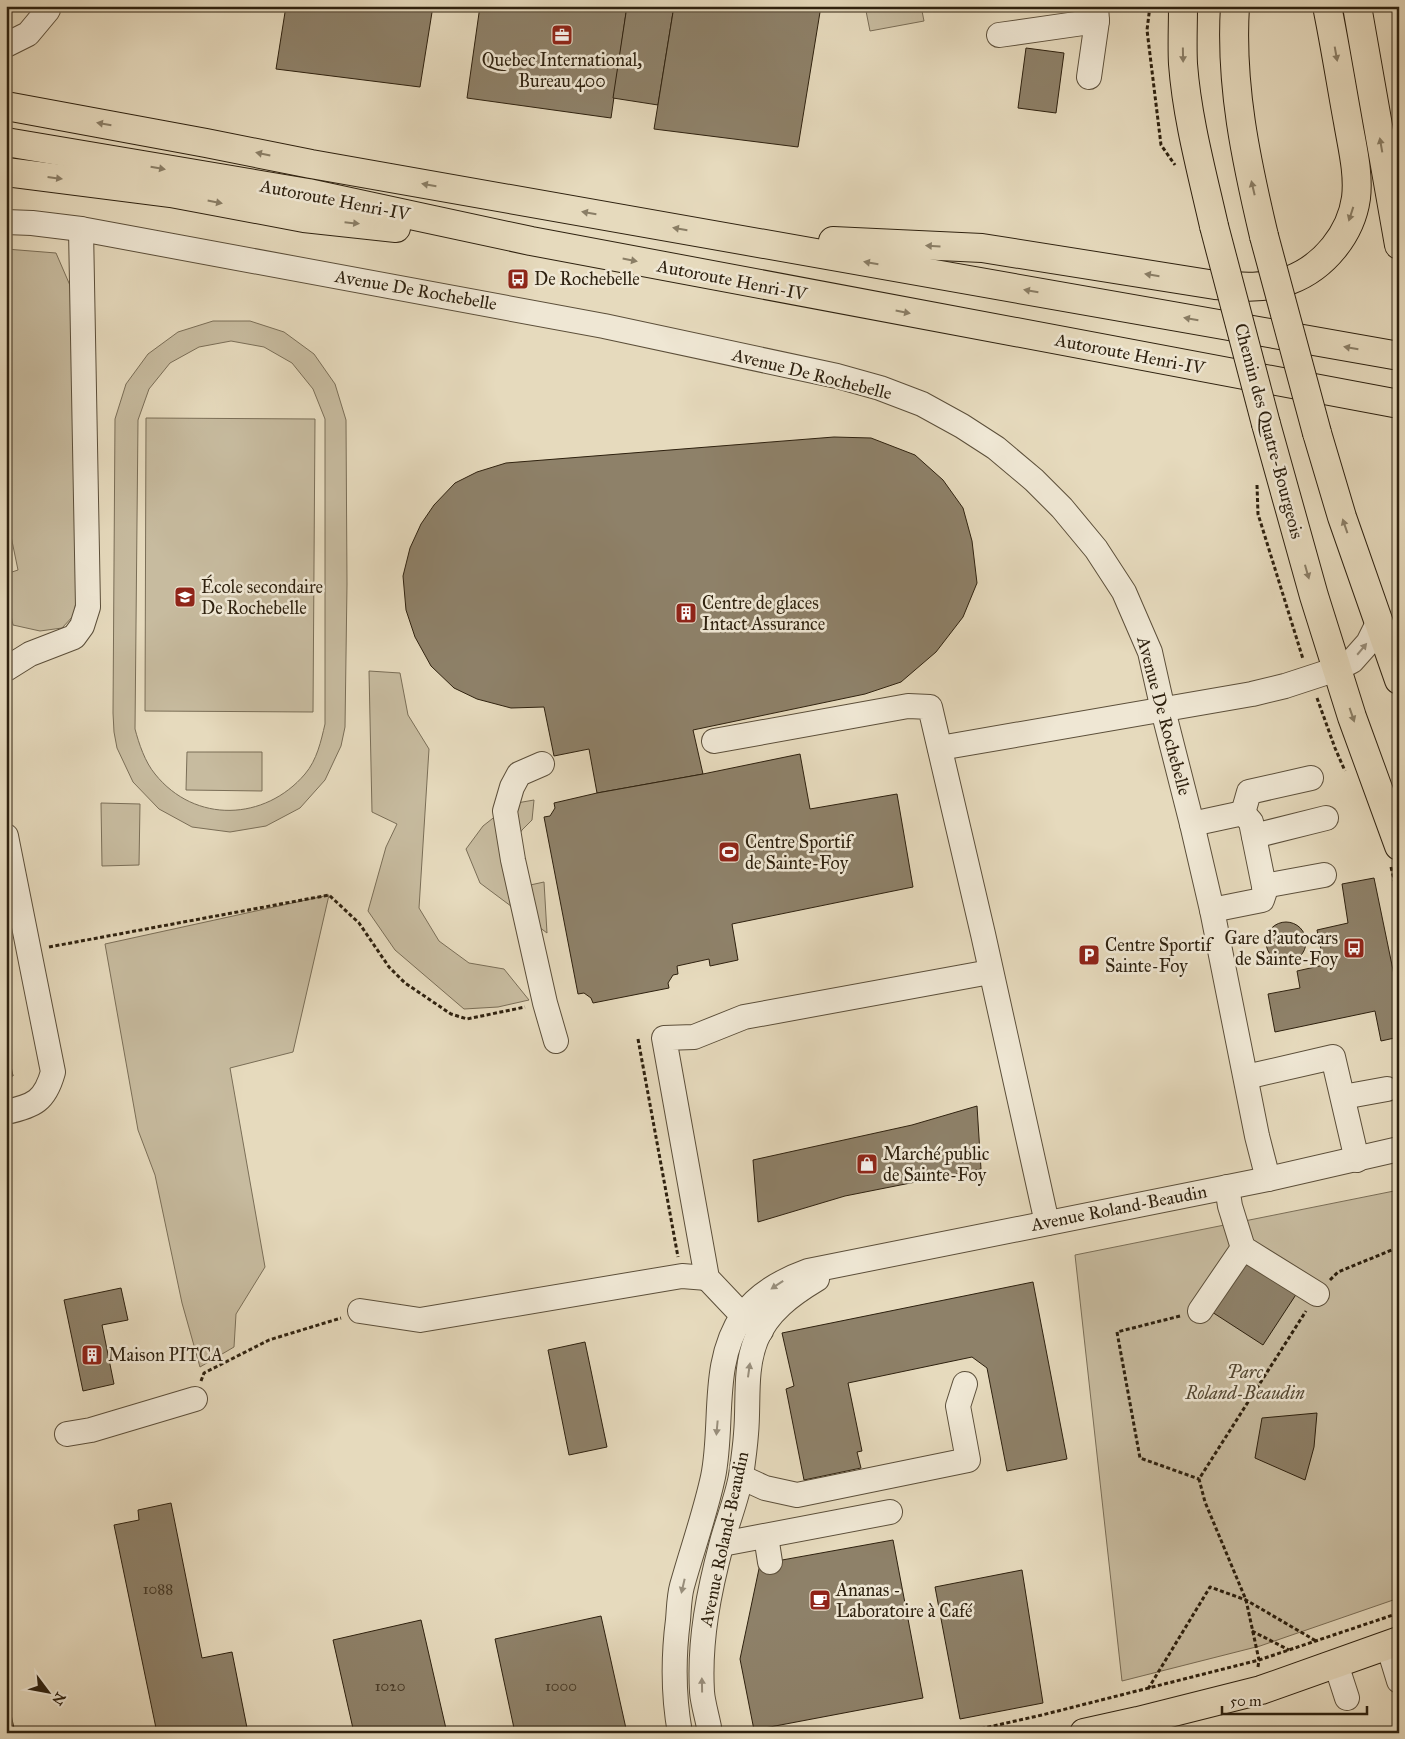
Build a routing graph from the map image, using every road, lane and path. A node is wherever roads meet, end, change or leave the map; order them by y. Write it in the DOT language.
graph roads {
  1 [pos="48,6"];
  2 [pos="1183,6"];
  3 [pos="1234,6"];
  4 [pos="1327,6"];
  5 [pos="1357,6"];
  6 [pos="1096,13"];
  7 [pos="999,35"];
  8 [pos="6,45"];
  9 [pos="1090,77"];
  10 [pos="6,106"];
  11 [pos="6,142"];
  12 [pos="6,172"];
  13 [pos="6,222"];
  14 [pos="81,229"];
  15 [pos="722,236"];
  16 [pos="531,241"];
  17 [pos="1399,245"];
  18 [pos="1399,356"];
  19 [pos="1399,404"];
  20 [pos="1257,481"];
  21 [pos="1379,621"];
  22 [pos="1298,646"];
  23 [pos="1337,669"];
  24 [pos="6,670"];
  25 [pos="1399,680"];
  26 [pos="1162,710"];
  27 [pos="1322,712"];
  28 [pos="1328,727"];
  29 [pos="714,741"];
  30 [pos="940,748"];
  31 [pos="542,764"];
  32 [pos="1311,778"];
  33 [pos="1242,814"];
  34 [pos="1326,818"];
  35 [pos="1192,824"];
  36 [pos="6,836"];
  37 [pos="1254,836"];
  38 [pos="1399,846"];
  39 [pos="1324,875"];
  40 [pos="1264,886"];
  41 [pos="1212,910"];
  42 [pos="29,950"];
  43 [pos="990,972"];
  44 [pos="545,1003"];
  45 [pos="638,1039"];
  46 [pos="556,1041"];
  47 [pos="1246,1077"];
  48 [pos="1387,1089"];
  49 [pos="1343,1097"];
  50 [pos="6,1112"];
  51 [pos="1399,1149"];
  52 [pos="1357,1160"];
  53 [pos="1268,1179"];
  54 [pos="1227,1187"];
  55 [pos="1047,1223"];
  56 [pos="1243,1248"];
  57 [pos="1399,1248"];
  58 [pos="840,1265"];
  59 [pos="682,1276"];
  60 [pos="706,1278"];
  61 [pos="1317,1294"];
  62 [pos="1200,1311"];
  63 [pos="360,1312"];
  64 [pos="743,1316"];
  65 [pos="761,1331"];
  66 [pos="966,1384"];
  67 [pos="195,1399"];
  68 [pos="67,1434"];
  69 [pos="741,1477"];
  70 [pos="1199,1479"];
  71 [pos="890,1512"];
  72 [pos="766,1536"];
  73 [pos="722,1544"];
  74 [pos="770,1562"];
  75 [pos="1246,1600"];
  76 [pos="1399,1613"];
  77 [pos="1252,1631"];
  78 [pos="1316,1641"];
  79 [pos="1393,1643"];
  80 [pos="1289,1650"];
  81 [pos="1259,1660"];
  82 [pos="1336,1664"];
  83 [pos="1399,1681"];
  84 [pos="1148,1689"];
  85 [pos="1261,1690"];
  86 [pos="1347,1698"];
  87 [pos="1095,1732"];
  88 [pos="680,1733"];
  89 [pos="710,1733"];
  90 [pos="962,1733"];
  1 -- 8 [label="street"];
  2 -- 23 [label="main road, Chemin des Quatre-Bourgeois, one-way, bridge"];
  21 -- 3 [label="main road, one-way, bridge"];
  4 -- 15 [label="main road, one-way"];
  17 -- 5 [label="main road, one-way"];
  6 -- 7 [label="street"];
  6 -- 9 [label="street"];
  15 -- 10 [label="main road, Autoroute Henri-IV, one-way"];
  11 -- 16 [label="main road, Autoroute Henri-IV, one-way"];
  12 -- 16 [label="main road, one-way"];
  13 -- 14 [label="street, Avenue De Rochebelle"];
  14 -- 24 [label="street"];
  14 -- 26 [label="street, Avenue De Rochebelle"];
  18 -- 15 [label="main road, Autoroute Henri-IV, one-way"];
  16 -- 19 [label="main road, Autoroute Henri-IV, one-way"];
  20 -- 22 [label="path"];
  23 -- 21 [label="street, one-way"];
  21 -- 25 [label="main road"];
  23 -- 26 [label="street"];
  23 -- 38 [label="main road, Chemin des Quatre-Bourgeois, one-way"];
  26 -- 30 [label="street"];
  26 -- 35 [label="street, Avenue De Rochebelle"];
  27 -- 28 [label="path"];
  29 -- 30 [label="street"];
  30 -- 43 [label="street"];
  31 -- 44 [label="street"];
  32 -- 33 [label="street"];
  33 -- 35 [label="street"];
  33 -- 37 [label="street"];
  34 -- 37 [label="street"];
  35 -- 41 [label="street, Avenue De Rochebelle"];
  36 -- 42 [label="street"];
  37 -- 40 [label="street"];
  39 -- 40 [label="street"];
  40 -- 41 [label="street"];
  41 -- 47 [label="street, Avenue De Rochebelle"];
  42 -- 44 [label="path"];
  42 -- 50 [label="street"];
  43 -- 55 [label="street"];
  43 -- 60 [label="street"];
  44 -- 46 [label="street"];
  45 -- 59 [label="path"];
  47 -- 49 [label="street"];
  47 -- 53 [label="street, Avenue De Rochebelle"];
  48 -- 49 [label="street"];
  49 -- 52 [label="street"];
  51 -- 52 [label="street, Avenue Roland-Beaudin"];
  52 -- 53 [label="street, Avenue Roland-Beaudin"];
  53 -- 54 [label="street, Avenue Roland-Beaudin"];
  54 -- 55 [label="street, Avenue Roland-Beaudin"];
  54 -- 56 [label="street"];
  55 -- 58 [label="street, Avenue Roland-Beaudin"];
  56 -- 61 [label="street"];
  56 -- 62 [label="street"];
  57 -- 61 [label="path"];
  58 -- 64 [label="street, Avenue Roland-Beaudin, one-way"];
  58 -- 65 [label="street, Avenue Roland-Beaudin"];
  59 -- 60 [label="street"];
  59 -- 63 [label="street"];
  60 -- 64 [label="street"];
  61 -- 70 [label="path"];
  62 -- 70 [label="path"];
  63 -- 67 [label="path"];
  64 -- 65 [label="street"];
  64 -- 88 [label="street, Avenue Roland-Beaudin, one-way"];
  69 -- 65 [label="street, Avenue Roland-Beaudin, one-way"];
  66 -- 69 [label="street"];
  67 -- 68 [label="street"];
  69 -- 73 [label="street, Avenue Roland-Beaudin"];
  70 -- 75 [label="path"];
  71 -- 72 [label="street"];
  72 -- 73 [label="street"];
  72 -- 74 [label="street"];
  89 -- 73 [label="street, Avenue Roland-Beaudin, one-way"];
  75 -- 77 [label="path"];
  75 -- 78 [label="path"];
  75 -- 84 [label="path"];
  76 -- 78 [label="path"];
  77 -- 80 [label="path"];
  77 -- 81 [label="path"];
  78 -- 80 [label="path"];
  79 -- 82 [label="main road"];
  79 -- 83 [label="street"];
  80 -- 81 [label="path"];
  81 -- 84 [label="path"];
  81 -- 85 [label="path"];
  82 -- 85 [label="main road"];
  82 -- 86 [label="street"];
  84 -- 90 [label="path"];
  85 -- 87 [label="main road"];
}
